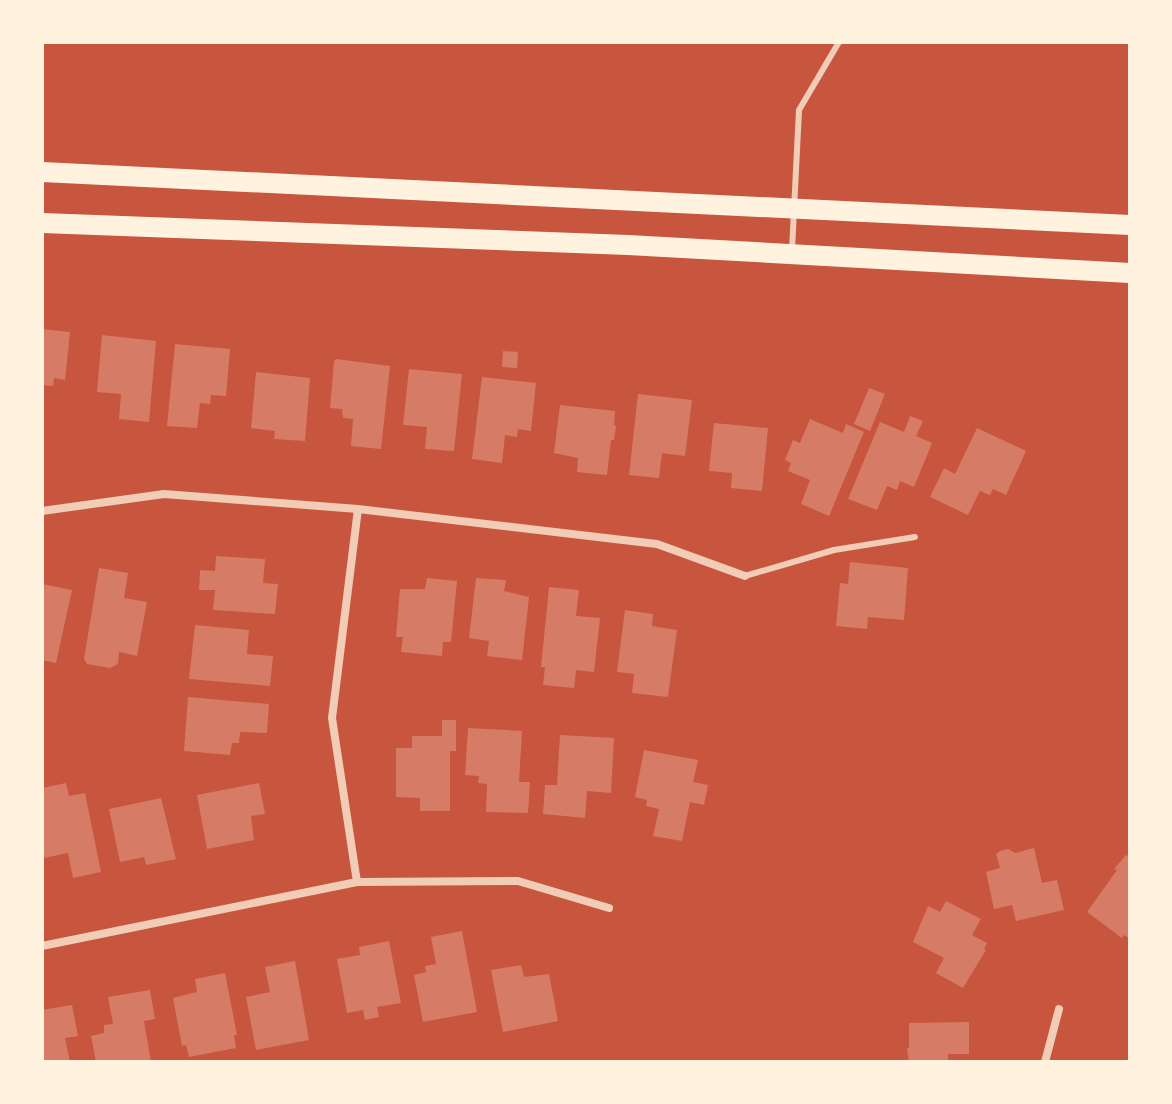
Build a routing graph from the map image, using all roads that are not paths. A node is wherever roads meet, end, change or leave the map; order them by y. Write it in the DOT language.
graph roads {
  1 [pos="839,42"];
  2 [pos="42,172"];
  3 [pos="794,209"];
  4 [pos="42,223"];
  5 [pos="1130,225"];
  6 [pos="791,253"];
  7 [pos="1130,273"];
  8 [pos="358,509"];
  9 [pos="44,510"];
  10 [pos="915,537"];
  11 [pos="745,576"];
  12 [pos="357,882"];
  13 [pos="609,908"];
  14 [pos="42,946"];
  15 [pos="1059,1009"];
  16 [pos="1045,1062"];
  1 -- 3 [label="lane"];
  2 -- 3 [label="main road"];
  3 -- 5 [label="main road"];
  3 -- 6 [label="lane"];
  4 -- 6 [label="main road"];
  6 -- 7 [label="main road"];
  8 -- 9 [label="street"];
  8 -- 11 [label="street"];
  8 -- 12 [label="street"];
  10 -- 11 [label="lane"];
  12 -- 13 [label="street"];
  12 -- 14 [label="street"];
  15 -- 16 [label="street"];
}
